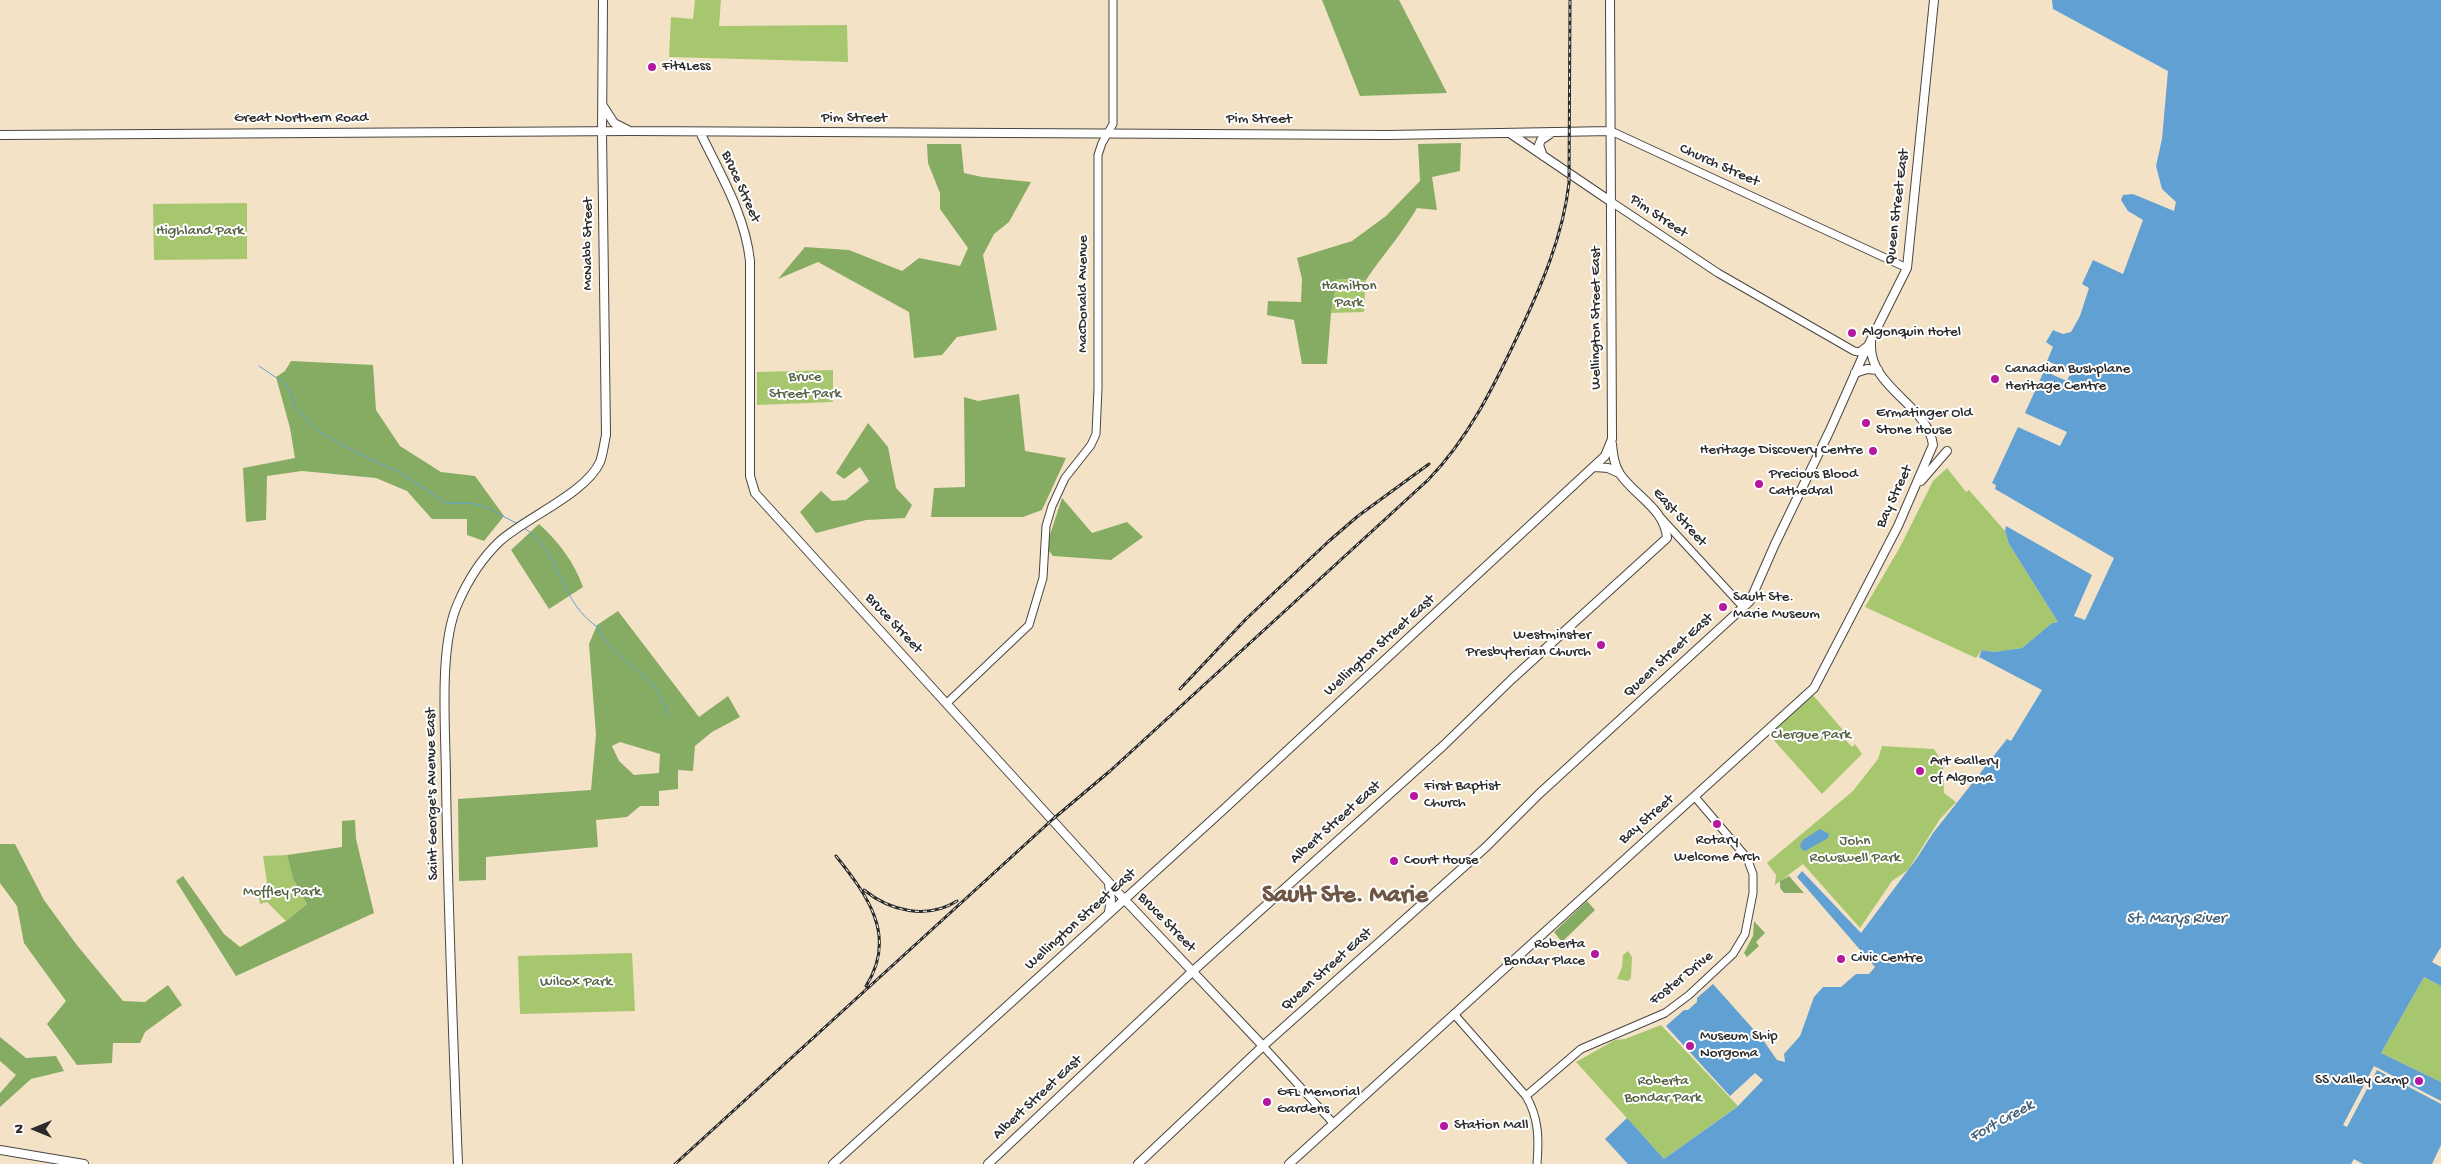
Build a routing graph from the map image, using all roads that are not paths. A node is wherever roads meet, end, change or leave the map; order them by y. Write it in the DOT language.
graph roads {
  1 [pos="603,0"];
  2 [pos="1113,0"];
  3 [pos="1610,0"];
  4 [pos="1934,0"];
  5 [pos="602,104"];
  6 [pos="630,131"];
  7 [pos="602,132"];
  8 [pos="700,132"];
  9 [pos="1611,132"];
  10 [pos="1554,133"];
  11 [pos="1107,134"];
  12 [pos="1511,134"];
  13 [pos="0,135"];
  14 [pos="1543,156"];
  15 [pos="1610,201"];
  16 [pos="1907,268"];
  17 [pos="1871,341"];
  18 [pos="1854,351"];
  19 [pos="1878,370"];
  20 [pos="1855,374"];
  21 [pos="1612,439"];
  22 [pos="1947,452"];
  23 [pos="1595,467"];
  24 [pos="1620,474"];
  25 [pos="585,482"];
  26 [pos="1914,488"];
  27 [pos="1662,518"];
  28 [pos="1667,538"];
  29 [pos="1689,550"];
  30 [pos="1743,607"];
  31 [pos="947,703"];
  32 [pos="1695,796"];
  33 [pos="1108,882"];
  34 [pos="1124,900"];
  35 [pos="1108,914"];
  36 [pos="1193,971"];
  37 [pos="1454,1014"];
  38 [pos="1263,1046"];
  39 [pos="1526,1096"];
  40 [pos="1334,1124"];
  41 [pos="0,1150"];
  42 [pos="84,1164"];
  43 [pos="458,1164"];
  44 [pos="833,1164"];
  45 [pos="988,1164"];
  46 [pos="1138,1164"];
  47 [pos="1289,1164"];
  48 [pos="1537,1164"];
  1 -- 5 [label="main road, McNabb Street"];
  2 -- 11 [label="street, MacDonald Avenue"];
  3 -- 9 [label="main road, Wellington Street East"];
  4 -- 16 [label="main road, Queen Street East"];
  5 -- 6 [label="main road"];
  5 -- 7 [label="main road, McNabb Street"];
  6 -- 7 [label="main road, Pim Street"];
  6 -- 8 [label="main road, Pim Street"];
  7 -- 13 [label="main road, Great Northern Road"];
  7 -- 25 [label="main road, McNabb Street"];
  8 -- 11 [label="main road, Pim Street"];
  8 -- 31 [label="main road, Bruce Street"];
  9 -- 10 [label="main road, Church Street"];
  9 -- 15 [label="main road, Wellington Street East"];
  9 -- 16 [label="street, Church Street"];
  10 -- 12 [label="main road, Church Street"];
  10 -- 14 [label="main road"];
  11 -- 12 [label="main road, Pim Street"];
  11 -- 31 [label="street, MacDonald Avenue"];
  12 -- 14 [label="main road, Pim Street"];
  14 -- 15 [label="main road, Pim Street"];
  15 -- 18 [label="street, Pim Street"];
  15 -- 21 [label="main road, Wellington Street East"];
  16 -- 17 [label="main road, Queen Street East"];
  17 -- 18 [label="street"];
  17 -- 19 [label="main road"];
  17 -- 20 [label="main road, Queen Street East"];
  18 -- 20 [label="street"];
  19 -- 20 [label="main road"];
  19 -- 26 [label="main road, Bay Street"];
  20 -- 30 [label="main road, Queen Street East"];
  21 -- 23 [label="main road, Wellington Street East"];
  21 -- 24 [label="main road, East Street"];
  22 -- 26 [label="main road"];
  23 -- 24 [label="main road"];
  23 -- 34 [label="main road, Wellington Street East"];
  24 -- 27 [label="main road, East Street"];
  25 -- 43 [label="main road, Saint George's Avenue East"];
  26 -- 32 [label="main road, Bay Street"];
  27 -- 28 [label="main road"];
  27 -- 29 [label="street, East Street"];
  28 -- 29 [label="street"];
  28 -- 36 [label="main road, Albert Street East"];
  29 -- 30 [label="street, East Street"];
  30 -- 38 [label="main road, Queen Street East"];
  31 -- 33 [label="main road, Bruce Street"];
  32 -- 37 [label="main road, Bay Street"];
  32 -- 39 [label="street, Foster Drive"];
  33 -- 34 [label="main road, Bruce Street"];
  33 -- 35 [label="main road"];
  34 -- 35 [label="main road, Wellington Street East"];
  34 -- 36 [label="main road, Bruce Street"];
  35 -- 44 [label="main road, Wellington Street East"];
  36 -- 38 [label="main road, Bruce Street"];
  36 -- 45 [label="main road, Albert Street East"];
  37 -- 39 [label="street"];
  37 -- 40 [label="main road, Bay Street"];
  38 -- 40 [label="street"];
  38 -- 46 [label="main road, Queen Street East"];
  39 -- 48 [label="street"];
  40 -- 47 [label="main road, Bay Street"];
  41 -- 42 [label="main road"];
}
